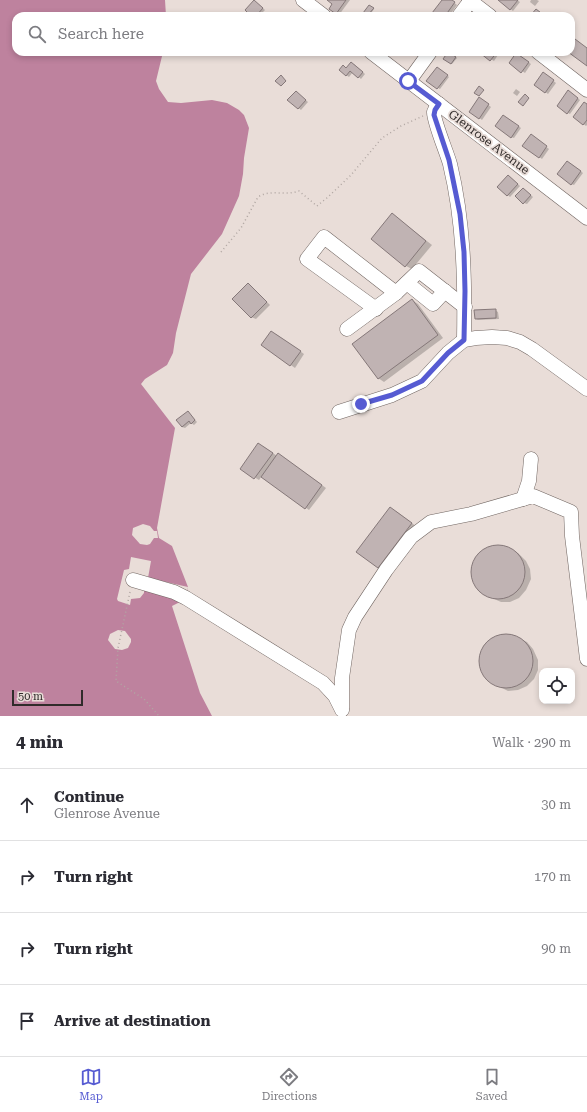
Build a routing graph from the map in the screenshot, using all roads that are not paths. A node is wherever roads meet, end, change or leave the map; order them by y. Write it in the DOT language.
graph roads {
  1 [pos="303,0"];
  2 [pos="470,0"];
  3 [pos="319,12"];
  4 [pos="462,12"];
  5 [pos="485,12"];
  6 [pos="376,56"];
  7 [pos="427,56"];
  8 [pos="543,56"];
  9 [pos="408,81"];
  10 [pos="587,90"];
  11 [pos="439,104"];
  12 [pos="587,218"];
  13 [pos="396,293"];
  14 [pos="464,307"];
  15 [pos="376,309"];
  16 [pos="347,329"];
  17 [pos="464,340"];
  18 [pos="587,390"];
  19 [pos="339,412"];
  20 [pos="531,459"];
  21 [pos="523,499"];
  22 [pos="133,580"];
  23 [pos="587,659"];
  24 [pos="342,712"];
  1 -- 3 [label="street"];
  2 -- 4 [label="street"];
  2 -- 5 [label="street"];
  6 -- 9 [label="street, Glenrose Avenue"];
  7 -- 9 [label="street"];
  8 -- 10 [label="street"];
  9 -- 11 [label="street, Glenrose Avenue"];
  11 -- 12 [label="street, Glenrose Avenue"];
  11 -- 14 [label="street"];
  13 -- 14 [label="street"];
  13 -- 15 [label="street"];
  13 -- 15 [label="street"];
  14 -- 17 [label="street"];
  15 -- 16 [label="street"];
  17 -- 18 [label="street"];
  17 -- 19 [label="street"];
  20 -- 21 [label="street"];
  21 -- 23 [label="street"];
  21 -- 24 [label="street"];
  22 -- 24 [label="street"];
}
